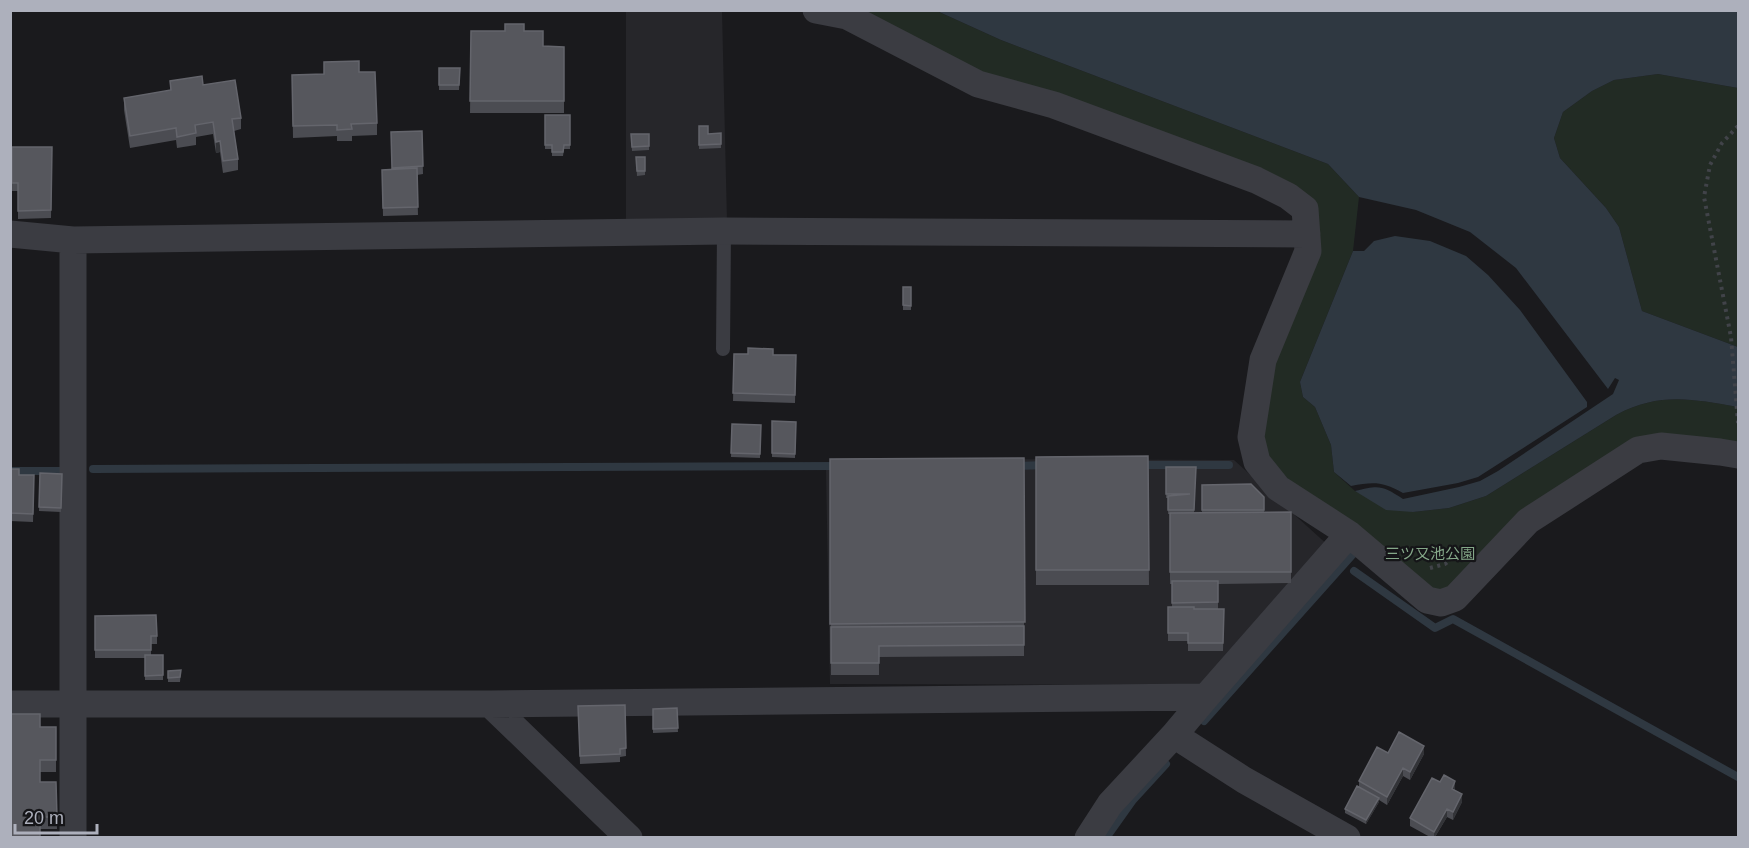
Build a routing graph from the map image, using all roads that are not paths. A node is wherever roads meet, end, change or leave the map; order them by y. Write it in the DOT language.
graph roads {
  1 [pos="816,10"];
  2 [pos="724,231"];
  3 [pos="10,234"];
  4 [pos="1307,234"];
  5 [pos="73,240"];
  6 [pos="723,349"];
  7 [pos="1738,455"];
  8 [pos="1349,534"];
  9 [pos="1206,697"];
  10 [pos="10,704"];
  11 [pos="490,704"];
  12 [pos="72,705"];
  13 [pos="1174,735"];
  14 [pos="73,837"];
  15 [pos="629,837"];
  16 [pos="1088,837"];
  17 [pos="1347,837"];
  1 -- 4 [label="street"];
  2 -- 4 [label="street"];
  2 -- 5 [label="street"];
  2 -- 6 [label="lane"];
  3 -- 5 [label="street"];
  4 -- 8 [label="street"];
  5 -- 12 [label="street"];
  7 -- 8 [label="street"];
  8 -- 9 [label="street"];
  9 -- 11 [label="street"];
  9 -- 13 [label="street"];
  10 -- 12 [label="street"];
  11 -- 12 [label="street"];
  11 -- 15 [label="street"];
  12 -- 14 [label="street"];
  13 -- 16 [label="street"];
  13 -- 17 [label="street"];
}
